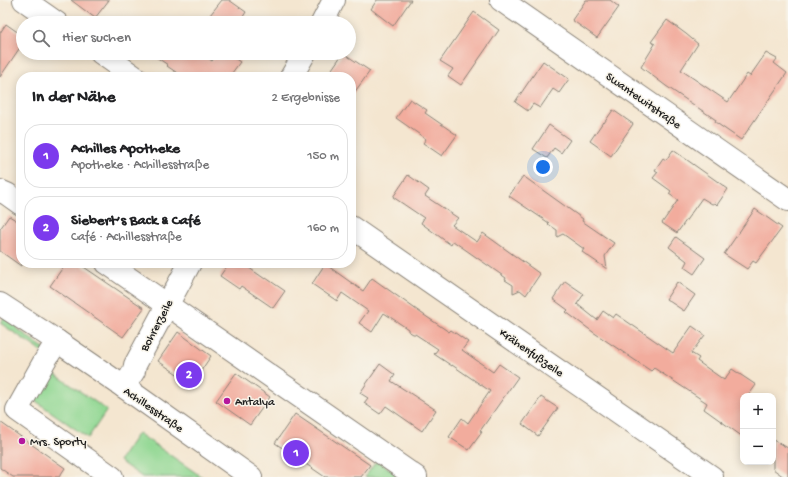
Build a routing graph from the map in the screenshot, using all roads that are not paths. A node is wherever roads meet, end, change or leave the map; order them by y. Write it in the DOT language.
graph roads {
  1 [pos="24,0"];
  2 [pos="334,0"];
  3 [pos="501,0"];
  4 [pos="47,16"];
  5 [pos="326,16"];
  6 [pos="111,60"];
  7 [pos="301,60"];
  8 [pos="128,72"];
  9 [pos="295,72"];
  10 [pos="788,200"];
  11 [pos="356,230"];
  12 [pos="114,268"];
  13 [pos="187,268"];
  14 [pos="0,304"];
  15 [pos="168,304"];
  16 [pos="57,341"];
  17 [pos="124,387"];
  18 [pos="112,477"];
  19 [pos="251,477"];
  20 [pos="416,477"];
  21 [pos="712,477"];
  1 -- 4 [label="street"];
  2 -- 5 [label="street"];
  3 -- 10 [label="street, Swantewitstraße"];
  6 -- 8 [label="street"];
  7 -- 9 [label="street"];
  11 -- 21 [label="street, Krähenfußzeile"];
  12 -- 15 [label="street"];
  13 -- 15 [label="street, Bohrerzeile"];
  14 -- 16 [label="street, Achillesstraße"];
  15 -- 17 [label="street, Bohrerzeile"];
  15 -- 20 [label="street"];
  16 -- 17 [label="street, Achillesstraße"];
  16 -- 18 [label="street"];
  17 -- 19 [label="street, Achillesstraße"];
}
